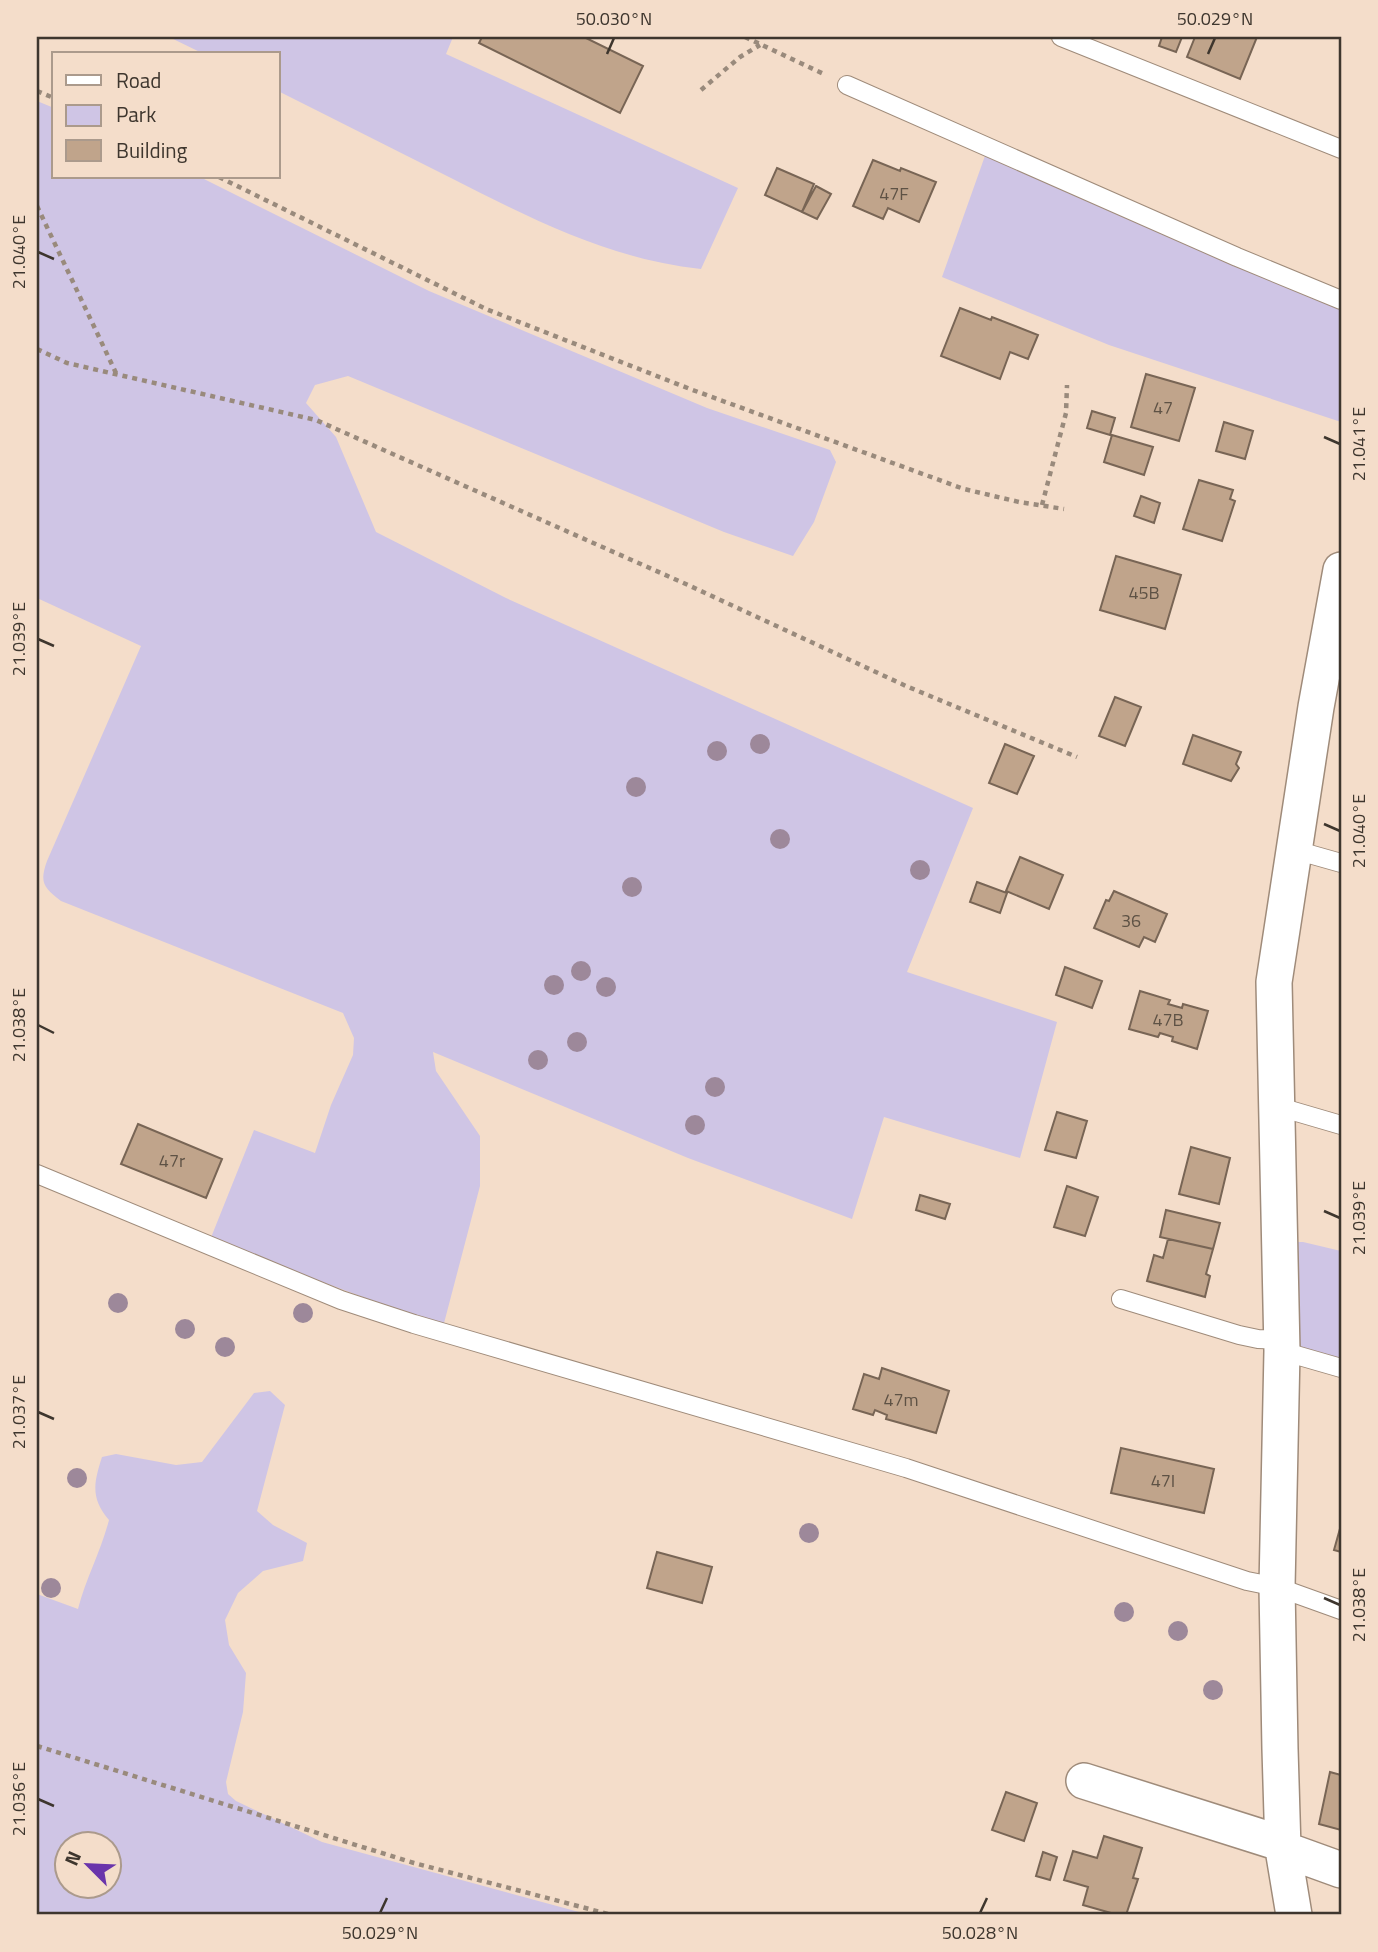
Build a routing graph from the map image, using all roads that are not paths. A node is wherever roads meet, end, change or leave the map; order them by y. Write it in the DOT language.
graph roads {
  1 [pos="1061,37"];
  2 [pos="847,85"];
  3 [pos="1341,149"];
  4 [pos="1341,300"];
  5 [pos="1341,570"];
  6 [pos="1295,850"];
  7 [pos="1341,863"];
  8 [pos="1276,1106"];
  9 [pos="1341,1125"];
  10 [pos="37,1174"];
  11 [pos="1121,1299"];
  12 [pos="1281,1346"];
  13 [pos="1341,1368"];
  14 [pos="1277,1587"];
  15 [pos="1341,1610"];
  16 [pos="1084,1782"];
  17 [pos="1283,1847"];
  18 [pos="1341,1870"];
  19 [pos="1294,1915"];
  1 -- 3 [label="lane"];
  2 -- 4 [label="lane"];
  5 -- 6 [label="street"];
  6 -- 7 [label="lane"];
  6 -- 8 [label="street"];
  8 -- 9 [label="lane"];
  8 -- 12 [label="street"];
  10 -- 14 [label="lane"];
  11 -- 12 [label="lane"];
  12 -- 13 [label="lane"];
  12 -- 14 [label="street"];
  14 -- 15 [label="lane"];
  14 -- 17 [label="street"];
  16 -- 17 [label="street"];
  17 -- 18 [label="street"];
  17 -- 19 [label="street"];
}
